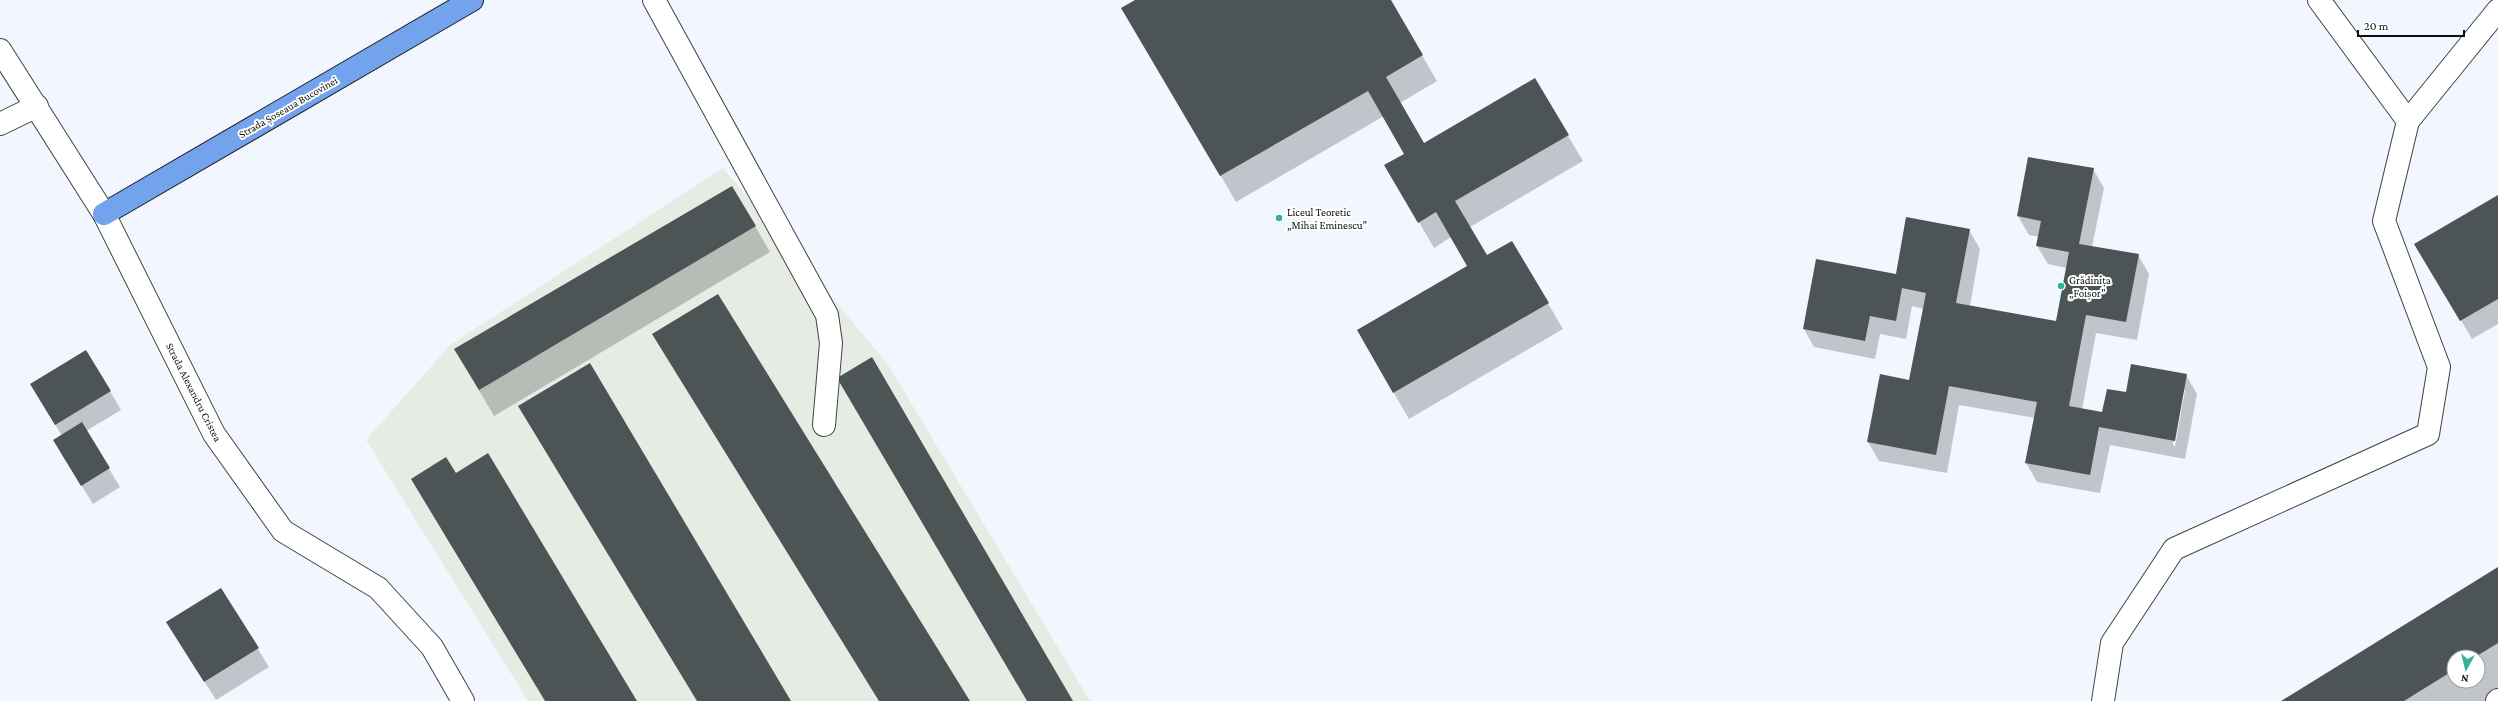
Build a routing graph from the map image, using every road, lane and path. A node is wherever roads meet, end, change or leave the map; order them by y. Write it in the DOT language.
graph roads {
  1 [pos="472,0"];
  2 [pos="654,0"];
  3 [pos="2319,0"];
  4 [pos="2498,10"];
  5 [pos="0,50"];
  6 [pos="37,106"];
  7 [pos="2408,121"];
  8 [pos="0,124"];
  9 [pos="104,214"];
  10 [pos="824,425"];
  11 [pos="463,701"];
  12 [pos="2103,701"];
  1 -- 9 [label="main road, Strada Șoseaua Bucovinei"];
  2 -- 10 [label="street"];
  3 -- 7 [label="street"];
  4 -- 7 [label="street"];
  5 -- 6 [label="street, Strada Alexandru Cristea"];
  6 -- 8 [label="street"];
  6 -- 9 [label="street, Strada Alexandru Cristea"];
  7 -- 12 [label="street"];
  9 -- 11 [label="street, Strada Alexandru Cristea"];
}
